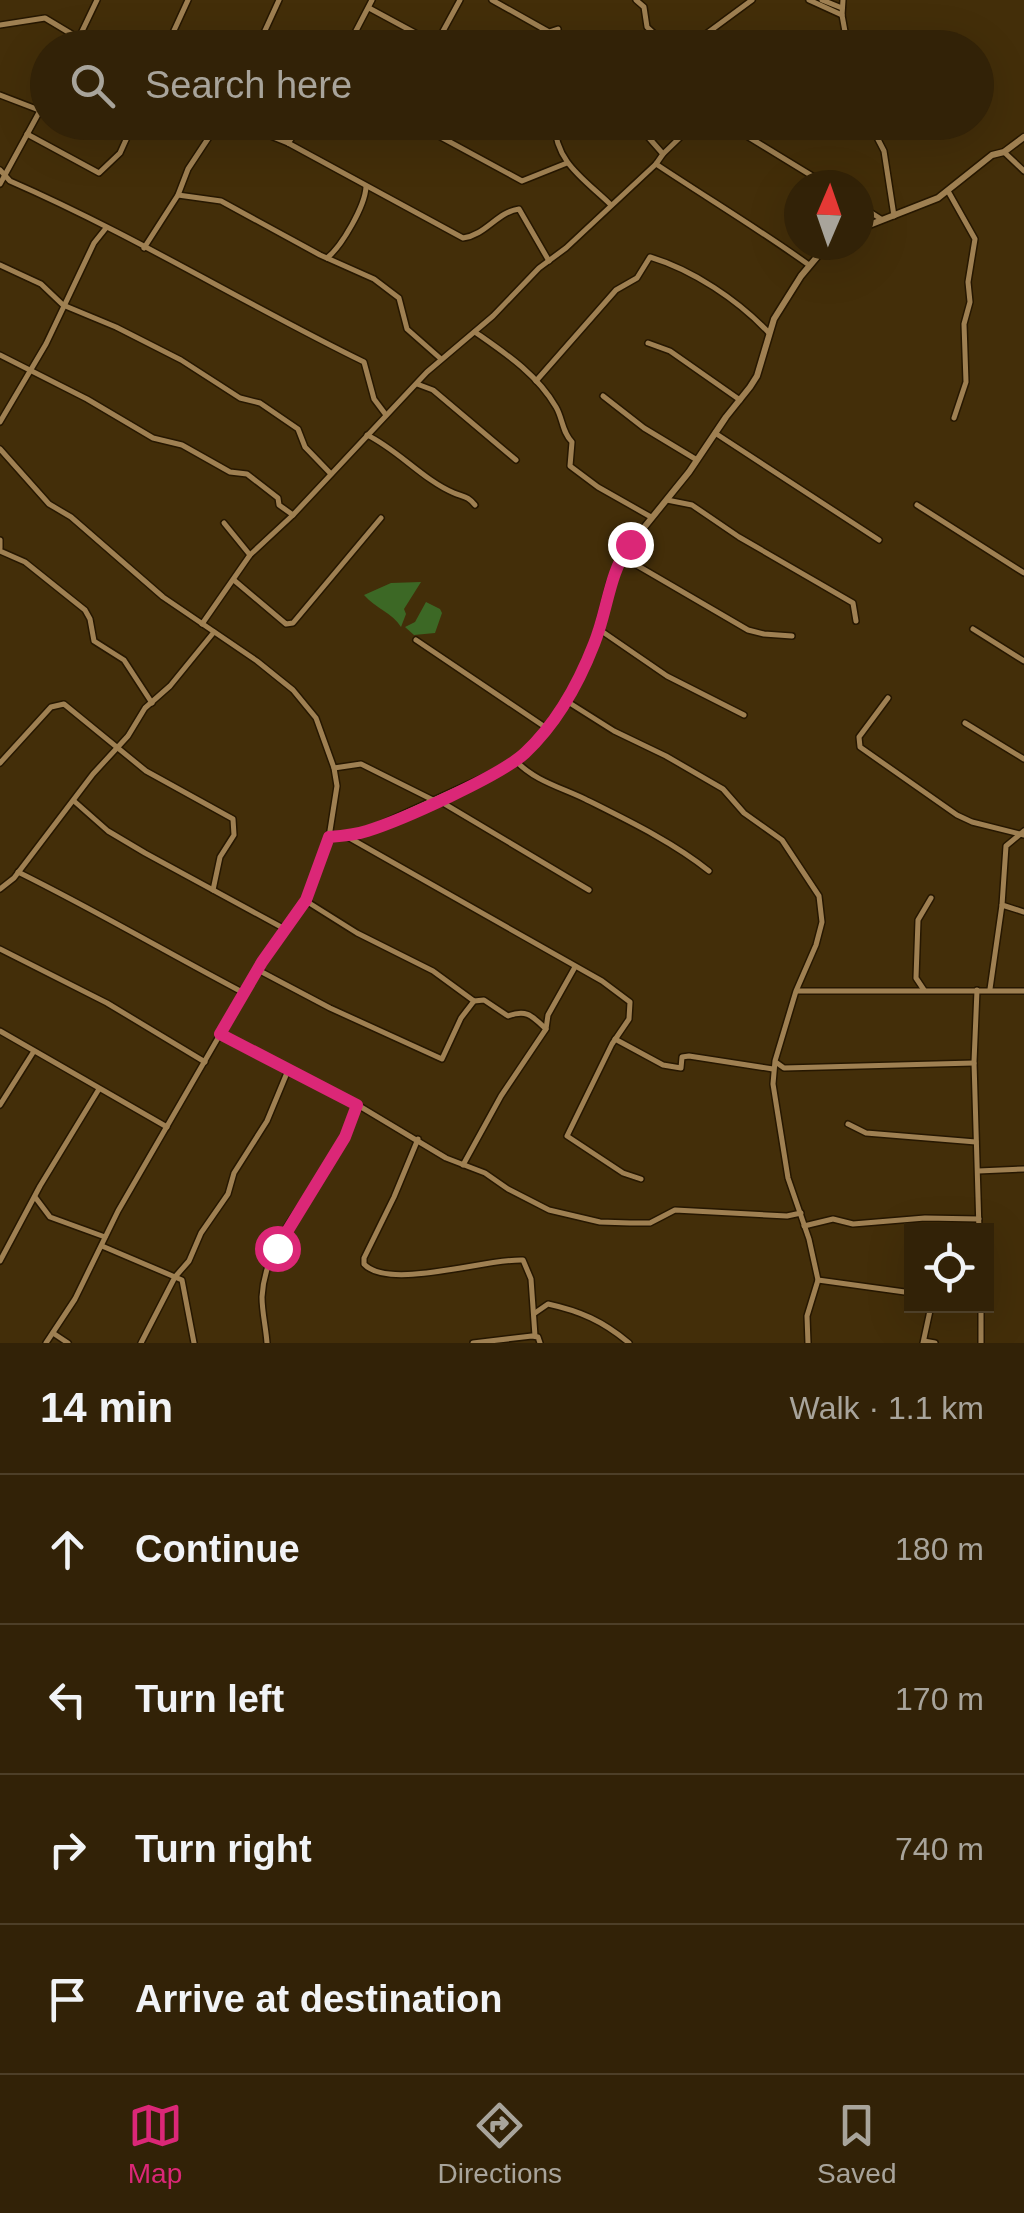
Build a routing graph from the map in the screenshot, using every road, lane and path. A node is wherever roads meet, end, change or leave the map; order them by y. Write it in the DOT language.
graph roads {
  1 [pos="98,0"];
  2 [pos="279,0"];
  3 [pos="372,0"];
  4 [pos="460,0"];
  5 [pos="492,0"];
  6 [pos="636,0"];
  7 [pos="752,0"];
  8 [pos="809,0"];
  9 [pos="822,0"];
  10 [pos="185,2"];
  11 [pos="369,8"];
  12 [pos="842,8"];
  13 [pos="0,25"];
  14 [pos="63,30"];
  15 [pos="83,30"];
  16 [pos="173,30"];
  17 [pos="265,30"];
  18 [pos="357,30"];
  19 [pos="410,30"];
  20 [pos="444,30"];
  21 [pos="546,30"];
  22 [pos="650,30"];
  23 [pos="711,30"];
  24 [pos="0,96"];
  25 [pos="30,107"];
  26 [pos="30,127"];
  27 [pos="26,134"];
  28 [pos="30,136"];
  29 [pos="1024,137"];
  30 [pos="37,140"];
  31 [pos="126,140"];
  32 [pos="208,140"];
  33 [pos="281,140"];
  34 [pos="290,140"];
  35 [pos="446,140"];
  36 [pos="557,140"];
  37 [pos="651,140"];
  38 [pos="678,140"];
  39 [pos="754,140"];
  40 [pos="878,140"];
  41 [pos="288,143"];
  42 [pos="1004,152"];
  43 [pos="664,154"];
  44 [pos="567,164"];
  45 [pos="656,164"];
  46 [pos="805,170"];
  47 [pos="1024,171"];
  48 [pos="3,172"];
  49 [pos="10,181"];
  50 [pos="0,184"];
  51 [pos="366,188"];
  52 [pos="948,191"];
  53 [pos="178,195"];
  54 [pos="381,195"];
  55 [pos="364,199"];
  56 [pos="610,204"];
  57 [pos="874,214"];
  58 [pos="894,216"];
  59 [pos="881,218"];
  60 [pos="874,222"];
  61 [pos="106,228"];
  62 [pos="144,248"];
  63 [pos="328,258"];
  64 [pos="549,260"];
  65 [pos="815,260"];
  66 [pos="0,265"];
  67 [pos="810,266"];
  68 [pos="63,304"];
  69 [pos="475,332"];
  70 [pos="769,333"];
  71 [pos="648,343"];
  72 [pos="0,355"];
  73 [pos="441,359"];
  74 [pos="30,370"];
  75 [pos="536,381"];
  76 [pos="417,384"];
  77 [pos="603,396"];
  78 [pos="740,400"];
  79 [pos="386,415"];
  80 [pos="954,418"];
  81 [pos="0,422"];
  82 [pos="715,433"];
  83 [pos="368,435"];
  84 [pos="0,448"];
  85 [pos="516,460"];
  86 [pos="697,460"];
  87 [pos="330,474"];
  88 [pos="667,500"];
  89 [pos="474,505"];
  90 [pos="917,505"];
  91 [pos="294,514"];
  92 [pos="651,517"];
  93 [pos="380,518"];
  94 [pos="224,523"];
  95 [pos="0,540"];
  96 [pos="878,540"];
  97 [pos="0,550"];
  98 [pos="250,555"];
  99 [pos="621,556"];
  100 [pos="1024,574"];
  101 [pos="235,580"];
  102 [pos="856,620"];
  103 [pos="202,624"];
  104 [pos="600,630"];
  105 [pos="972,630"];
  106 [pos="214,632"];
  107 [pos="792,636"];
  108 [pos="416,640"];
  109 [pos="1024,662"];
  110 [pos="888,698"];
  111 [pos="568,702"];
  112 [pos="152,703"];
  113 [pos="744,716"];
  114 [pos="966,723"];
  115 [pos="548,729"];
  116 [pos="117,745"];
  117 [pos="1024,759"];
  118 [pos="516,761"];
  119 [pos="0,763"];
  120 [pos="334,768"];
  121 [pos="74,801"];
  122 [pos="436,801"];
  123 [pos="1022,833"];
  124 [pos="346,836"];
  125 [pos="329,837"];
  126 [pos="710,871"];
  127 [pos="18,872"];
  128 [pos="0,889"];
  129 [pos="213,890"];
  130 [pos="589,890"];
  131 [pos="931,898"];
  132 [pos="306,900"];
  133 [pos="1002,904"];
  134 [pos="1024,912"];
  135 [pos="284,928"];
  136 [pos="0,950"];
  137 [pos="575,967"];
  138 [pos="258,970"];
  139 [pos="990,989"];
  140 [pos="924,990"];
  141 [pos="977,990"];
  142 [pos="1024,990"];
  143 [pos="796,991"];
  144 [pos="244,993"];
  145 [pos="474,1000"];
  146 [pos="546,1030"];
  147 [pos="0,1031"];
  148 [pos="220,1034"];
  149 [pos="616,1039"];
  150 [pos="34,1051"];
  151 [pos="775,1061"];
  152 [pos="205,1062"];
  153 [pos="974,1062"];
  154 [pos="289,1068"];
  155 [pos="774,1070"];
  156 [pos="99,1088"];
  157 [pos="0,1105"];
  158 [pos="357,1105"];
  159 [pos="848,1124"];
  160 [pos="167,1127"];
  161 [pos="418,1140"];
  162 [pos="976,1142"];
  163 [pos="464,1165"];
  164 [pos="1024,1169"];
  165 [pos="978,1171"];
  166 [pos="641,1179"];
  167 [pos="35,1197"];
  168 [pos="800,1213"];
  169 [pos="979,1219"];
  170 [pos="979,1223"];
  171 [pos="804,1226"];
  172 [pos="105,1237"];
  173 [pos="101,1245"];
  174 [pos="0,1260"];
  175 [pos="174,1277"];
  176 [pos="818,1280"];
  177 [pos="904,1292"];
  178 [pos="536,1312"];
  179 [pos="929,1313"];
  180 [pos="981,1313"];
  181 [pos="53,1333"];
  182 [pos="535,1336"];
  183 [pos="924,1342"];
  184 [pos="46,1343"];
  185 [pos="68,1343"];
  186 [pos="141,1343"];
  187 [pos="194,1343"];
  188 [pos="267,1343"];
  189 [pos="474,1343"];
  190 [pos="540,1343"];
  191 [pos="629,1343"];
  192 [pos="808,1343"];
  193 [pos="935,1343"];
  194 [pos="981,1343"];
  1 -- 15 [label="street"];
  2 -- 17 [label="street"];
  3 -- 11 [label="street"];
  4 -- 20 [label="street"];
  5 -- 21 [label="street"];
  6 -- 22 [label="street"];
  7 -- 23 [label="street"];
  8 -- 12 [label="street"];
  9 -- 12 [label="street"];
  10 -- 16 [label="street"];
  11 -- 18 [label="street"];
  11 -- 19 [label="street"];
  13 -- 14 [label="street"];
  24 -- 25 [label="street"];
  26 -- 27 [label="street"];
  27 -- 28 [label="street"];
  27 -- 48 [label="street"];
  29 -- 42 [label="street"];
  30 -- 31 [label="street"];
  32 -- 53 [label="street"];
  33 -- 41 [label="street"];
  34 -- 41 [label="street"];
  35 -- 44 [label="street"];
  36 -- 44 [label="street"];
  37 -- 43 [label="street"];
  38 -- 43 [label="street"];
  39 -- 46 [label="street"];
  40 -- 58 [label="street"];
  41 -- 51 [label="street"];
  42 -- 47 [label="street"];
  42 -- 52 [label="street"];
  43 -- 45 [label="street"];
  44 -- 56 [label="street"];
  45 -- 56 [label="street"];
  45 -- 67 [label="street"];
  48 -- 49 [label="street"];
  48 -- 50 [label="street"];
  49 -- 50 [label="street"];
  49 -- 61 [label="street"];
  51 -- 54 [label="street"];
  51 -- 55 [label="street"];
  52 -- 58 [label="street"];
  52 -- 80 [label="street"];
  53 -- 62 [label="street"];
  53 -- 63 [label="street"];
  54 -- 55 [label="street"];
  54 -- 64 [label="street"];
  55 -- 63 [label="street"];
  56 -- 64 [label="street"];
  57 -- 59 [label="street"];
  58 -- 59 [label="street"];
  59 -- 60 [label="street"];
  61 -- 62 [label="street"];
  61 -- 68 [label="street"];
  62 -- 79 [label="street"];
  63 -- 73 [label="street"];
  64 -- 69 [label="street"];
  65 -- 67 [label="street"];
  66 -- 68 [label="street"];
  67 -- 70 [label="street"];
  68 -- 74 [label="street"];
  68 -- 87 [label="street"];
  69 -- 73 [label="street"];
  69 -- 75 [label="street"];
  70 -- 75 [label="street"];
  70 -- 78 [label="street"];
  71 -- 78 [label="street"];
  72 -- 74 [label="street"];
  73 -- 76 [label="street"];
  74 -- 81 [label="street"];
  74 -- 91 [label="street"];
  75 -- 92 [label="street"];
  76 -- 79 [label="street"];
  76 -- 85 [label="street"];
  77 -- 86 [label="street"];
  78 -- 82 [label="street"];
  79 -- 83 [label="street"];
  82 -- 86 [label="street"];
  82 -- 96 [label="street"];
  83 -- 87 [label="street"];
  83 -- 89 [label="street"];
  84 -- 103 [label="street"];
  86 -- 88 [label="street"];
  87 -- 91 [label="street"];
  88 -- 92 [label="street"];
  88 -- 102 [label="street"];
  90 -- 100 [label="street"];
  91 -- 98 [label="street"];
  92 -- 99 [label="street"];
  93 -- 101 [label="street"];
  94 -- 98 [label="street"];
  95 -- 97 [label="street"];
  97 -- 112 [label="street"];
  98 -- 101 [label="street"];
  99 -- 104 [label="street"];
  99 -- 107 [label="street"];
  101 -- 103 [label="street"];
  103 -- 106 [label="street"];
  104 -- 111 [label="street"];
  104 -- 113 [label="street"];
  105 -- 109 [label="street"];
  106 -- 112 [label="street"];
  106 -- 120 [label="street"];
  108 -- 115 [label="street"];
  110 -- 123 [label="street"];
  111 -- 115 [label="street"];
  111 -- 143 [label="street"];
  112 -- 116 [label="street"];
  114 -- 117 [label="street"];
  115 -- 118 [label="street"];
  116 -- 119 [label="street"];
  116 -- 121 [label="street"];
  116 -- 129 [label="street"];
  118 -- 122 [label="street"];
  118 -- 126 [label="street"];
  120 -- 122 [label="street"];
  120 -- 125 [label="street"];
  121 -- 127 [label="street"];
  121 -- 129 [label="street"];
  122 -- 124 [label="street"];
  122 -- 130 [label="street"];
  123 -- 133 [label="street"];
  124 -- 125 [label="street"];
  124 -- 137 [label="street"];
  125 -- 132 [label="street"];
  127 -- 128 [label="street"];
  127 -- 144 [label="street"];
  129 -- 135 [label="street"];
  131 -- 140 [label="street"];
  132 -- 135 [label="street"];
  132 -- 145 [label="street"];
  133 -- 134 [label="street"];
  133 -- 139 [label="street"];
  135 -- 138 [label="street"];
  136 -- 152 [label="street"];
  137 -- 146 [label="street"];
  137 -- 149 [label="street"];
  138 -- 144 [label="street"];
  138 -- 145 [label="street"];
  139 -- 141 [label="street"];
  139 -- 142 [label="street"];
  140 -- 141 [label="street"];
  140 -- 143 [label="street"];
  141 -- 153 [label="street"];
  143 -- 151 [label="street"];
  144 -- 148 [label="street"];
  145 -- 146 [label="street"];
  146 -- 163 [label="street"];
  147 -- 150 [label="street"];
  148 -- 152 [label="street"];
  148 -- 154 [label="street"];
  149 -- 155 [label="street"];
  149 -- 166 [label="street"];
  150 -- 156 [label="street"];
  150 -- 157 [label="street"];
  151 -- 153 [label="street"];
  151 -- 155 [label="street"];
  152 -- 160 [label="street"];
  153 -- 162 [label="street"];
  154 -- 158 [label="street"];
  154 -- 175 [label="street"];
  155 -- 168 [label="street"];
  156 -- 160 [label="street"];
  156 -- 167 [label="street"];
  158 -- 161 [label="street"];
  158 -- 188 [label="street"];
  159 -- 162 [label="street"];
  160 -- 172 [label="street"];
  161 -- 163 [label="street"];
  161 -- 178 [label="street"];
  162 -- 165 [label="street"];
  163 -- 168 [label="street"];
  164 -- 165 [label="street"];
  165 -- 169 [label="street"];
  167 -- 172 [label="street"];
  167 -- 174 [label="street"];
  168 -- 171 [label="street"];
  169 -- 170 [label="street"];
  169 -- 171 [label="street"];
  171 -- 176 [label="street"];
  172 -- 173 [label="street"];
  173 -- 175 [label="street"];
  173 -- 181 [label="street"];
  175 -- 186 [label="street"];
  175 -- 187 [label="street"];
  176 -- 177 [label="street"];
  176 -- 192 [label="street"];
  178 -- 182 [label="street"];
  178 -- 191 [label="street"];
  179 -- 183 [label="street"];
  180 -- 194 [label="street"];
  181 -- 184 [label="street"];
  181 -- 185 [label="street"];
  182 -- 189 [label="street"];
  182 -- 190 [label="street"];
  183 -- 193 [label="street"];
}
